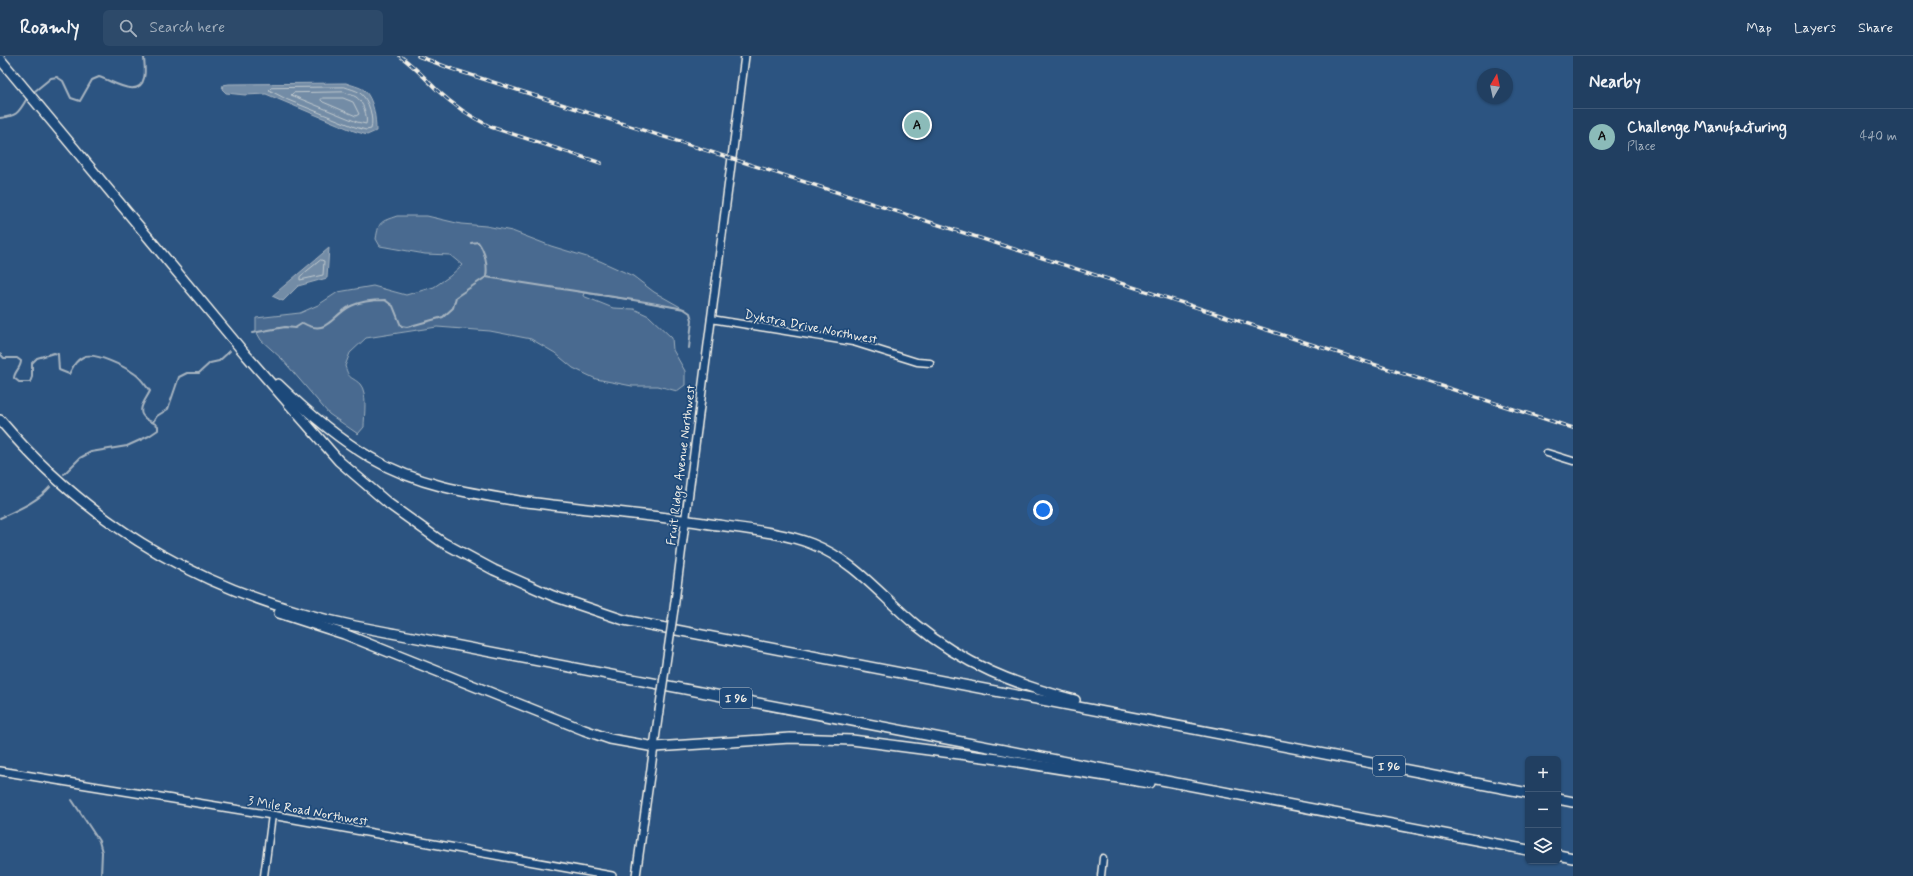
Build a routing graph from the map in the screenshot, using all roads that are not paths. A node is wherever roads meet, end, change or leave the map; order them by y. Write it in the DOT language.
graph roads {
  1 [pos="744,56"];
  2 [pos="0,59"];
  3 [pos="711,319"];
  4 [pos="246,355"];
  5 [pos="930,363"];
  6 [pos="0,420"];
  7 [pos="1547,453"];
  8 [pos="1573,461"];
  9 [pos="685,520"];
  10 [pos="234,591"];
  11 [pos="1168,723"];
  12 [pos="655,746"];
  13 [pos="0,771"];
  14 [pos="1525,792"];
  15 [pos="1561,800"];
  16 [pos="1573,802"];
  17 [pos="1302,806"];
  18 [pos="272,815"];
  19 [pos="1525,849"];
  20 [pos="1561,856"];
  21 [pos="1103,858"];
  22 [pos="1573,858"];
  23 [pos="264,876"];
  24 [pos="612,876"];
  25 [pos="636,876"];
  26 [pos="1101,876"];
  1 -- 3 [label="main road, Fruit Ridge Avenue Northwest"];
  2 -- 4 [label="highway, I 96"];
  3 -- 5 [label="street, Dykstra Drive Northwest"];
  3 -- 9 [label="main road, Fruit Ridge Avenue Northwest"];
  4 -- 9 [label="highway"];
  4 -- 11 [label="highway, I 96"];
  6 -- 10 [label="highway, I 96"];
  7 -- 8 [label="street"];
  9 -- 11 [label="highway"];
  9 -- 12 [label="main road, Fruit Ridge Avenue Northwest, bridge"];
  10 -- 12 [label="highway"];
  10 -- 17 [label="highway, I 96"];
  11 -- 14 [label="highway, I 96"];
  12 -- 17 [label="highway"];
  12 -- 25 [label="main road, Fruit Ridge Avenue Northwest"];
  13 -- 18 [label="main road, 3 Mile Road Northwest"];
  15 -- 16 [label="highway"];
  17 -- 19 [label="highway, I 96"];
  18 -- 23 [label="street"];
  18 -- 24 [label="main road, 3 Mile Road Northwest"];
  20 -- 22 [label="highway"];
  21 -- 26 [label="street"];
}
